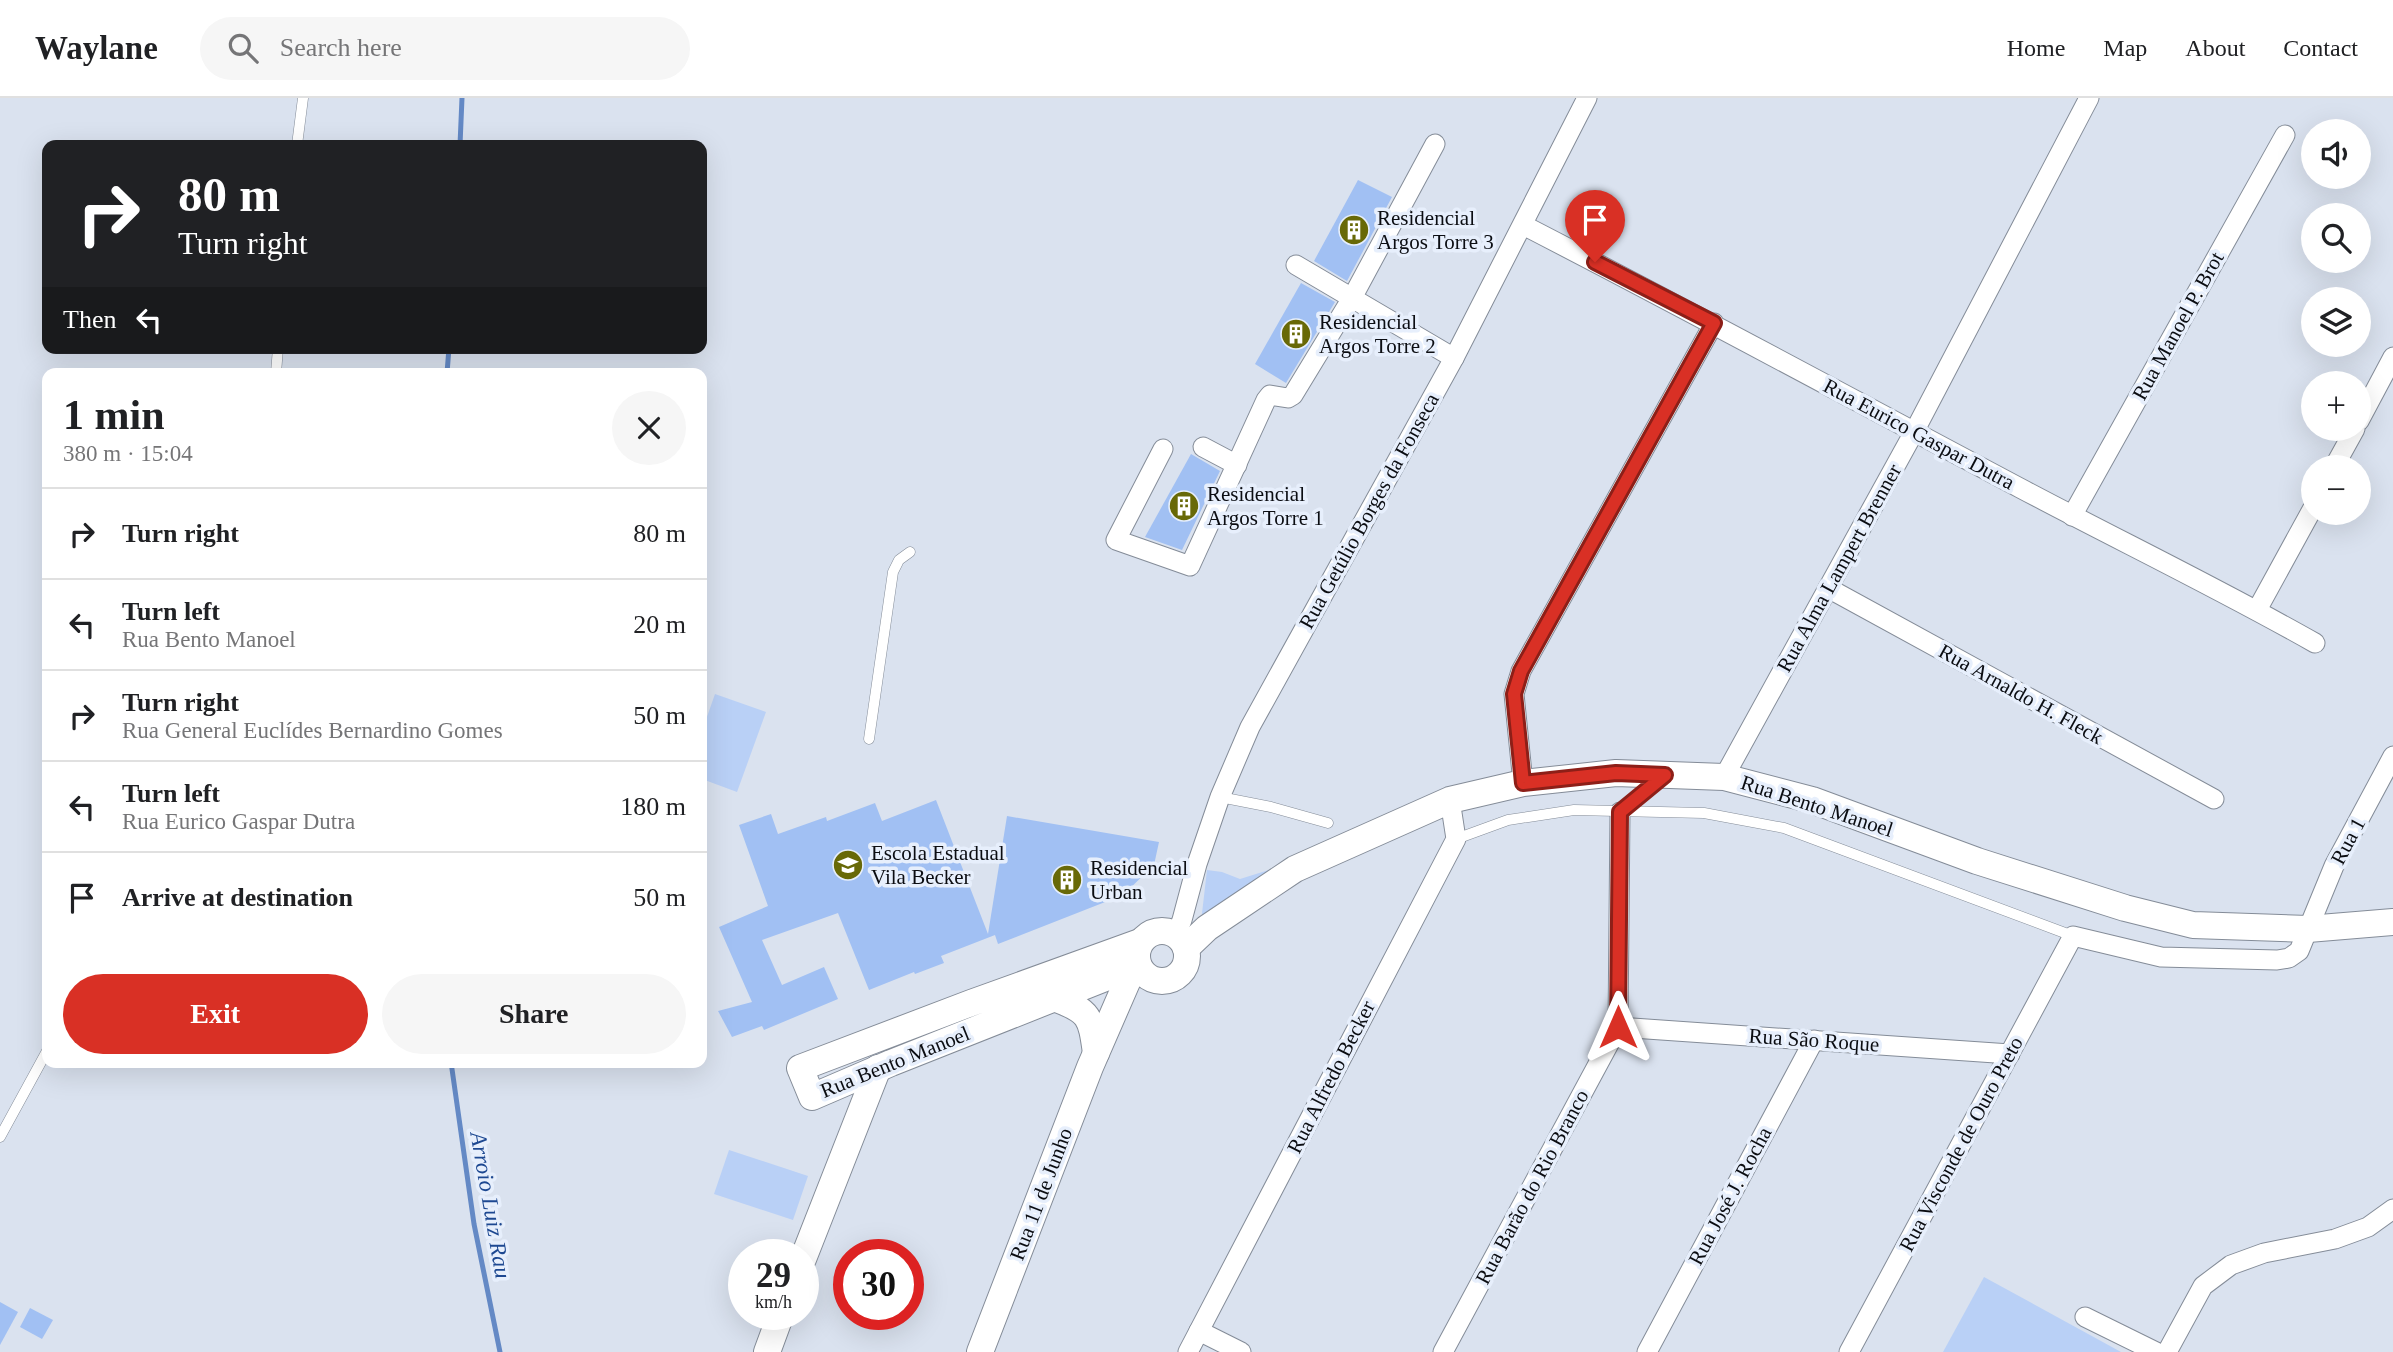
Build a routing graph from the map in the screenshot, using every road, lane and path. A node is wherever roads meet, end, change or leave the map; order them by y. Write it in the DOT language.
graph roads {
  1 [pos="303,98"];
  2 [pos="1587,98"];
  3 [pos="2090,98"];
  4 [pos="2285,135"];
  5 [pos="298,140"];
  6 [pos="1435,144"];
  7 [pos="1523,225"];
  8 [pos="1296,265"];
  9 [pos="1352,298"];
  10 [pos="1714,323"];
  11 [pos="2393,357"];
  12 [pos="1454,358"];
  13 [pos="2371,398"];
  14 [pos="1914,432"];
  15 [pos="1203,447"];
  16 [pos="1163,449"];
  17 [pos="1237,465"];
  18 [pos="2072,516"];
  19 [pos="2304,525"];
  20 [pos="910,552"];
  21 [pos="1828,588"];
  22 [pos="2258,610"];
  23 [pos="2315,643"];
  24 [pos="869,738"];
  25 [pos="2393,756"];
  26 [pos="1665,775"];
  27 [pos="1724,776"];
  28 [pos="1523,783"];
  29 [pos="1220,797"];
  30 [pos="2214,799"];
  31 [pos="1450,800"];
  32 [pos="1620,812"];
  33 [pos="1328,823"];
  34 [pos="1456,839"];
  35 [pos="2393,922"];
  36 [pos="2308,929"];
  37 [pos="2073,936"];
  38 [pos="1181,942"];
  39 [pos="1143,962"];
  40 [pos="1055,998"];
  41 [pos="1618,1027"];
  42 [pos="1814,1040"];
  43 [pos="1100,1045"];
  44 [pos="2010,1054"];
  45 [pos="42,1060"];
  46 [pos="878,1068"];
  47 [pos="0,1137"];
  48 [pos="2393,1209"];
  49 [pos="811,1239"];
  50 [pos="2085,1317"];
  51 [pos="775,1330"];
  52 [pos="1199,1331"];
  53 [pos="766,1352"];
  54 [pos="980,1352"];
  55 [pos="1188,1352"];
  56 [pos="1241,1352"];
  57 [pos="1443,1352"];
  58 [pos="1647,1352"];
  59 [pos="1849,1352"];
  60 [pos="2156,1352"];
  61 [pos="2167,1352"];
  1 -- 5 [label="lane"];
  2 -- 7 [label="street, Rua Getúlio Borges da Fonseca"];
  3 -- 14 [label="street, Rua Alma Lampert Brenner"];
  4 -- 18 [label="street, Rua Manoel P. Brot"];
  6 -- 9 [label="street"];
  7 -- 10 [label="street, Rua Eurico Gaspar Dutra"];
  7 -- 12 [label="street, Rua Getúlio Borges da Fonseca"];
  8 -- 9 [label="street"];
  9 -- 12 [label="street"];
  9 -- 17 [label="street"];
  10 -- 14 [label="street, Rua Eurico Gaspar Dutra"];
  10 -- 28 [label="street"];
  11 -- 13 [label="street"];
  12 -- 29 [label="street, Rua Getúlio Borges da Fonseca"];
  14 -- 18 [label="street, Rua Eurico Gaspar Dutra"];
  14 -- 21 [label="street, Rua Alma Lampert Brenner"];
  15 -- 17 [label="street"];
  16 -- 17 [label="street"];
  18 -- 22 [label="street, Rua Eurico Gaspar Dutra"];
  19 -- 22 [label="street"];
  20 -- 24 [label="lane"];
  21 -- 27 [label="street, Rua Alma Lampert Brenner"];
  21 -- 30 [label="street, Rua Arnaldo H. Fleck"];
  22 -- 23 [label="street, Rua Eurico Gaspar Dutra"];
  25 -- 36 [label="street, Rua 1"];
  26 -- 27 [label="main road, Rua Bento Manoel"];
  26 -- 28 [label="main road, Rua Bento Manoel"];
  26 -- 32 [label="lane"];
  27 -- 36 [label="main road, Rua Bento Manoel"];
  28 -- 31 [label="main road, Rua Bento Manoel"];
  29 -- 33 [label="lane"];
  29 -- 38 [label="street, Rua Getúlio Borges da Fonseca"];
  31 -- 34 [label="street"];
  31 -- 38 [label="main road, Rua Bento Manoel"];
  32 -- 34 [label="lane"];
  32 -- 37 [label="lane"];
  32 -- 41 [label="street, Rua Barão do Rio Branco"];
  34 -- 52 [label="street, Rua Alfredo Becker"];
  35 -- 36 [label="main road, Rua Bento Manoel"];
  36 -- 37 [label="street, Rua 1"];
  37 -- 44 [label="street, Rua Visconde de Ouro Preto"];
  38 -- 39 [label="main road"];
  38 -- 39 [label="main road"];
  39 -- 40 [label="main road, Rua Bento Manoel"];
  39 -- 43 [label="main road, Rua 11 de Junho"];
  39 -- 46 [label="main road, Rua Bento Manoel"];
  40 -- 43 [label="main road"];
  40 -- 46 [label="main road, Rua Bento Manoel"];
  41 -- 42 [label="street, Rua São Roque"];
  41 -- 57 [label="street, Rua Barão do Rio Branco"];
  42 -- 44 [label="street, Rua São Roque"];
  42 -- 58 [label="street, Rua José J. Rocha"];
  43 -- 54 [label="main road, Rua 11 de Junho"];
  44 -- 59 [label="street, Rua Visconde de Ouro Preto"];
  45 -- 47 [label="lane"];
  46 -- 49 [label="main road"];
  48 -- 61 [label="street"];
  50 -- 60 [label="street"];
  51 -- 53 [label="main road"];
  52 -- 55 [label="street, Rua Alfredo Becker"];
  52 -- 56 [label="street"];
}
